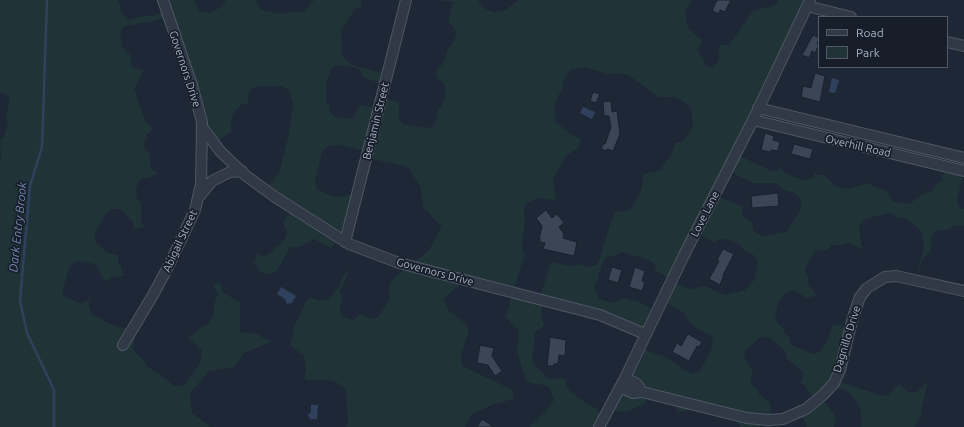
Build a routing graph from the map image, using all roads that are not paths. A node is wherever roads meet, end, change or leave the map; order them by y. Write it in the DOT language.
graph roads {
  1 [pos="163,0"];
  2 [pos="406,0"];
  3 [pos="809,3"];
  4 [pos="848,16"];
  5 [pos="948,42"];
  6 [pos="964,46"];
  7 [pos="758,108"];
  8 [pos="753,120"];
  9 [pos="202,127"];
  10 [pos="964,158"];
  11 [pos="242,171"];
  12 [pos="964,171"];
  13 [pos="197,199"];
  14 [pos="345,242"];
  15 [pos="964,291"];
  16 [pos="645,334"];
  17 [pos="122,345"];
  18 [pos="625,378"];
  19 [pos="620,387"];
  20 [pos="642,392"];
  21 [pos="599,427"];
  1 -- 9 [label="street, Governors Drive"];
  2 -- 14 [label="street, Benjamin Street"];
  3 -- 4 [label="street"];
  3 -- 7 [label="street, Love Lane"];
  5 -- 6 [label="street"];
  7 -- 8 [label="street, Love Lane"];
  7 -- 10 [label="street, Overhill Road"];
  8 -- 12 [label="street, Overhill Road"];
  8 -- 16 [label="street, Love Lane"];
  9 -- 11 [label="street, Governors Drive"];
  9 -- 13 [label="street, Abigail Street"];
  11 -- 13 [label="street"];
  11 -- 14 [label="street, Governors Drive"];
  13 -- 17 [label="street, Abigail Street"];
  14 -- 16 [label="street, Governors Drive"];
  15 -- 20 [label="street, Dagnillo Drive"];
  16 -- 18 [label="street, Love Lane"];
  18 -- 19 [label="street, Love Lane"];
  18 -- 20 [label="street, Dagnillo Drive"];
  19 -- 20 [label="street, Dagnillo Drive"];
  19 -- 21 [label="street, Love Lane"];
}
